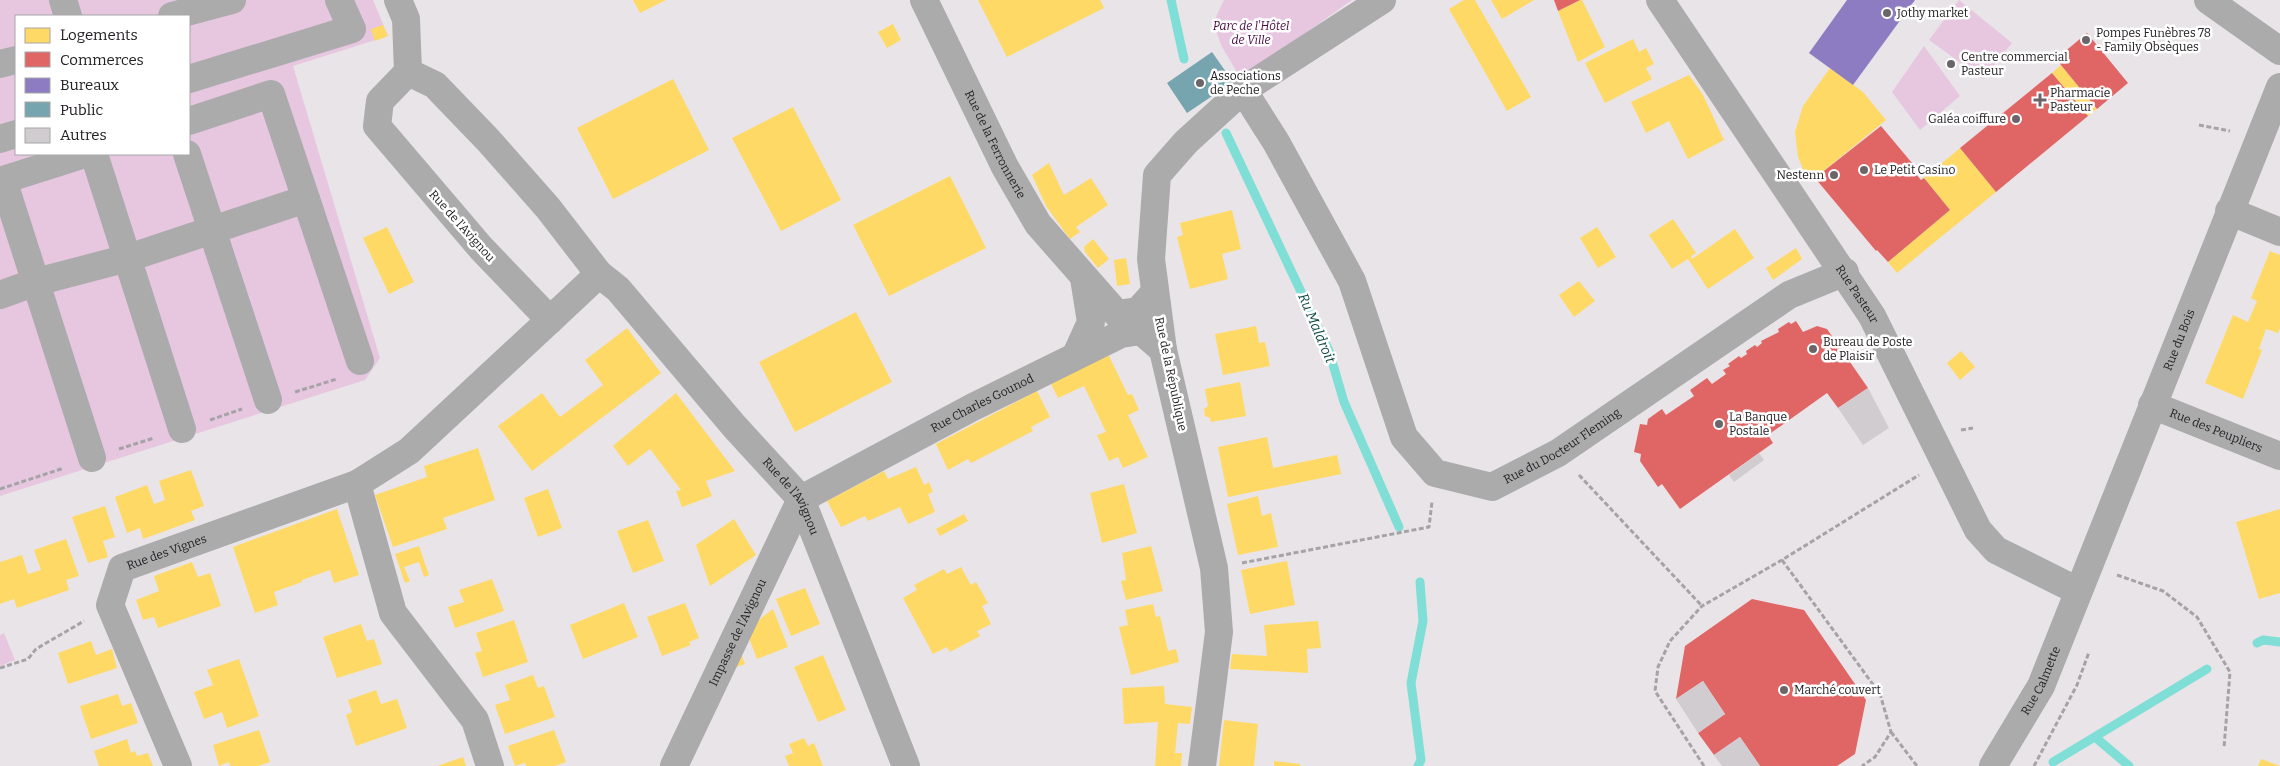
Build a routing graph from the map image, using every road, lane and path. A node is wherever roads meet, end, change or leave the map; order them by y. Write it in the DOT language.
graph roads {
  1 [pos="63,0"];
  2 [pos="232,0"];
  3 [pos="339,0"];
  4 [pos="398,0"];
  5 [pos="924,0"];
  6 [pos="1382,0"];
  7 [pos="1660,0"];
  8 [pos="2208,0"];
  9 [pos="1355,8"];
  10 [pos="68,15"];
  11 [pos="176,15"];
  12 [pos="2280,51"];
  13 [pos="15,60"];
  14 [pos="0,64"];
  15 [pos="408,72"];
  16 [pos="190,79"];
  17 [pos="2280,87"];
  18 [pos="1243,90"];
  19 [pos="190,120"];
  20 [pos="15,134"];
  21 [pos="0,139"];
  22 [pos="82,155"];
  23 [pos="94,155"];
  24 [pos="187,155"];
  25 [pos="1,181"];
  26 [pos="306,199"];
  27 [pos="2229,211"];
  28 [pos="212,230"];
  29 [pos="2280,232"];
  30 [pos="128,258"];
  31 [pos="1845,272"];
  32 [pos="599,274"];
  33 [pos="1084,276"];
  34 [pos="36,282"];
  35 [pos="1155,292"];
  36 [pos="0,295"];
  37 [pos="550,320"];
  38 [pos="1163,350"];
  39 [pos="1076,355"];
  40 [pos="360,361"];
  41 [pos="268,400"];
  42 [pos="2152,405"];
  43 [pos="182,429"];
  44 [pos="1558,453"];
  45 [pos="2280,456"];
  46 [pos="92,458"];
  47 [pos="1943,460"];
  48 [pos="1435,473"];
  49 [pos="357,484"];
  50 [pos="801,499"];
  51 [pos="1782,560"];
  52 [pos="1214,568"];
  53 [pos="2114,574"];
  54 [pos="2078,591"];
  55 [pos="110,605"];
  56 [pos="1702,606"];
  57 [pos="0,668"];
  58 [pos="1891,732"];
  59 [pos="2224,748"];
  60 [pos="178,766"];
  61 [pos="490,766"];
  62 [pos="674,766"];
  63 [pos="906,766"];
  64 [pos="1202,766"];
  65 [pos="1704,766"];
  66 [pos="1862,766"];
  67 [pos="1917,766"];
  68 [pos="1993,766"];
  1 -- 10 [label="street"];
  2 -- 11 [label="street"];
  3 -- 16 [label="street"];
  4 -- 15 [label="street"];
  5 -- 33 [label="street, Rue de la Ferronnerie"];
  6 -- 9 [label="street, Rue de la République"];
  7 -- 31 [label="street, Rue Pasteur"];
  8 -- 12 [label="street"];
  9 -- 18 [label="street, Rue de la République"];
  13 -- 14 [label="street"];
  15 -- 32 [label="street, Rue de l'Avignou"];
  15 -- 37 [label="street, Rue de l'Avignou"];
  17 -- 27 [label="street, Rue du Bois"];
  18 -- 35 [label="street, Rue de la République"];
  18 -- 48 [label="street"];
  19 -- 26 [label="street"];
  20 -- 21 [label="street"];
  22 -- 25 [label="street"];
  23 -- 30 [label="street"];
  24 -- 28 [label="street"];
  25 -- 34 [label="street"];
  26 -- 28 [label="street"];
  26 -- 40 [label="street"];
  27 -- 29 [label="street"];
  27 -- 42 [label="street, Rue du Bois"];
  28 -- 30 [label="street"];
  28 -- 41 [label="street"];
  30 -- 34 [label="street"];
  30 -- 43 [label="street"];
  31 -- 44 [label="street, Rue du Docteur Fleming"];
  31 -- 47 [label="street, Rue Pasteur"];
  32 -- 37 [label="street"];
  32 -- 50 [label="street, Rue de l'Avignou"];
  33 -- 35 [label="street, Rue de la Ferronnerie"];
  33 -- 39 [label="street"];
  34 -- 36 [label="street"];
  34 -- 46 [label="street"];
  35 -- 38 [label="street, Rue de la République"];
  37 -- 49 [label="street, Rue des Vignes"];
  38 -- 39 [label="street, Rue Charles Gounod"];
  38 -- 52 [label="street, Rue de la République"];
  39 -- 50 [label="street, Rue Charles Gounod"];
  42 -- 45 [label="street, Rue des Peupliers"];
  42 -- 54 [label="street, Rue du Bois"];
  44 -- 48 [label="street, Rue du Docteur Fleming"];
  44 -- 56 [label="path"];
  47 -- 51 [label="path"];
  47 -- 54 [label="street, Rue Pasteur"];
  48 -- 52 [label="path"];
  49 -- 55 [label="street, Rue des Vignes"];
  49 -- 61 [label="street"];
  50 -- 62 [label="street, Impasse de l'Avignou"];
  50 -- 63 [label="street, Rue de l'Avignou"];
  51 -- 56 [label="path"];
  51 -- 58 [label="path"];
  52 -- 64 [label="street, Rue de la République"];
  53 -- 59 [label="path"];
  54 -- 68 [label="street, Rue Calmette"];
  55 -- 57 [label="path"];
  55 -- 60 [label="street"];
  56 -- 65 [label="path"];
  58 -- 66 [label="path"];
  58 -- 67 [label="path"];
}
